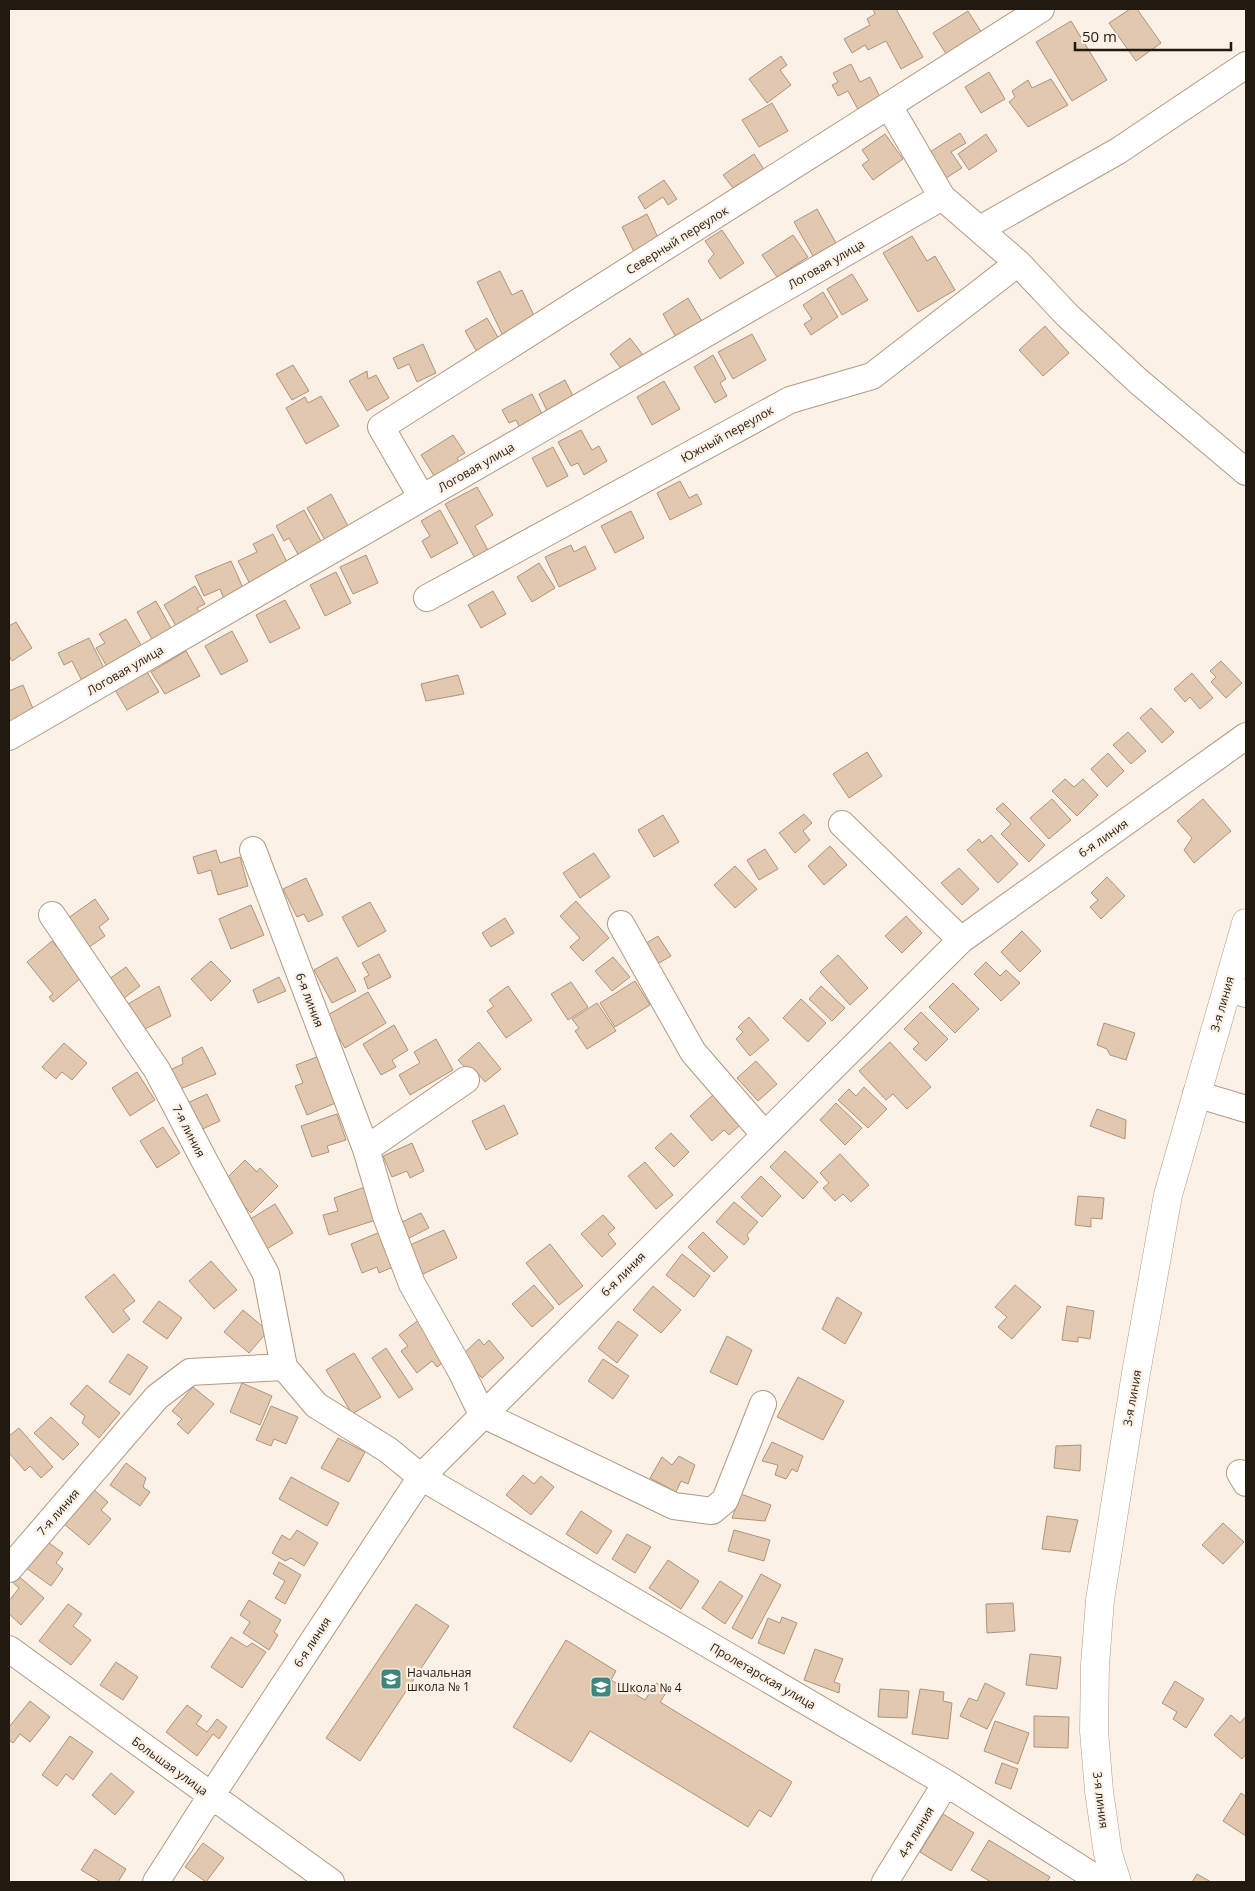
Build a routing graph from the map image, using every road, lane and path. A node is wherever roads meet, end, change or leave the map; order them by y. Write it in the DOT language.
graph roads {
  1 [pos="1041,9"];
  2 [pos="1246,65"];
  3 [pos="889,106"];
  4 [pos="942,197"];
  5 [pos="980,229"];
  6 [pos="1018,263"];
  7 [pos="1246,472"];
  8 [pos="422,498"];
  9 [pos="428,598"];
  10 [pos="1246,736"];
  11 [pos="9,737"];
  12 [pos="842,824"];
  13 [pos="253,850"];
  14 [pos="52,915"];
  15 [pos="1246,923"];
  16 [pos="621,924"];
  17 [pos="960,940"];
  18 [pos="1236,991"];
  19 [pos="466,1080"];
  20 [pos="1196,1094"];
  21 [pos="1246,1109"];
  22 [pos="764,1134"];
  23 [pos="366,1149"];
  24 [pos="284,1367"];
  25 [pos="763,1404"];
  26 [pos="482,1414"];
  27 [pos="421,1476"];
  28 [pos="9,1570"];
  29 [pos="9,1649"];
  30 [pos="946,1783"];
  31 [pos="211,1796"];
  32 [pos="156,1882"];
  33 [pos="330,1882"];
  34 [pos="885,1882"];
  35 [pos="1102,1882"];
  36 [pos="1117,1882"];
  1 -- 3 [label="street, Северный переулок"];
  2 -- 5 [label="street"];
  3 -- 4 [label="street"];
  3 -- 8 [label="street, Северный переулок"];
  4 -- 5 [label="street"];
  4 -- 8 [label="street, Логовая улица"];
  5 -- 6 [label="street"];
  6 -- 7 [label="street"];
  6 -- 9 [label="street, Южный переулок"];
  8 -- 11 [label="street, Логовая улица"];
  10 -- 17 [label="street, 6-я линия"];
  12 -- 17 [label="street"];
  13 -- 23 [label="street, 6-я линия"];
  14 -- 24 [label="street, 7-я линия"];
  15 -- 18 [label="main road, 3-я линия"];
  16 -- 22 [label="street"];
  17 -- 22 [label="street, 6-я линия"];
  18 -- 20 [label="main road, 3-я линия"];
  19 -- 23 [label="street"];
  20 -- 21 [label="street"];
  20 -- 36 [label="main road, 3-я линия"];
  22 -- 26 [label="street, 6-я линия"];
  23 -- 26 [label="street, 6-я линия"];
  24 -- 27 [label="street, 7-я линия"];
  24 -- 28 [label="street, 7-я линия"];
  25 -- 26 [label="street"];
  26 -- 27 [label="street, 6-я линия"];
  27 -- 30 [label="street, Пролетарская улица"];
  27 -- 31 [label="street, 6-я линия"];
  29 -- 31 [label="street, Большая улица"];
  30 -- 34 [label="street, 4-я линия"];
  30 -- 35 [label="street, Пролетарская улица"];
  31 -- 32 [label="street, 6-я линия"];
  31 -- 33 [label="street, Большая улица"];
}
